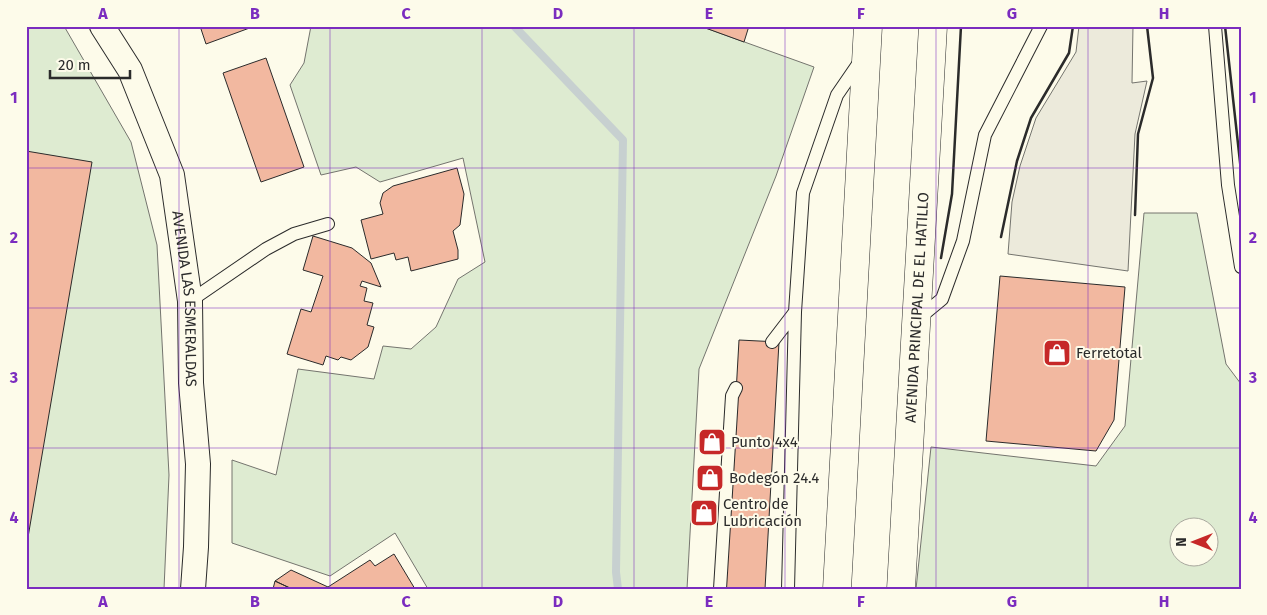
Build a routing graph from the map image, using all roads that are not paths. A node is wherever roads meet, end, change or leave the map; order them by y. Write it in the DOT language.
graph roads {
  1 [pos="102,26"];
  2 [pos="933,26"];
  3 [pos="1041,26"];
  4 [pos="1215,26"];
  5 [pos="868,39"];
  6 [pos="328,224"];
  7 [pos="1241,267"];
  8 [pos="190,301"];
  9 [pos="795,312"];
  10 [pos="917,319"];
  11 [pos="772,342"];
  12 [pos="736,388"];
  13 [pos="193,589"];
  14 [pos="720,589"];
  15 [pos="788,589"];
  16 [pos="837,589"];
  17 [pos="901,589"];
  1 -- 8 [label="street, AVENIDA LAS ESMERALDAS"];
  2 -- 10 [label="main road, AVENIDA PRINCIPAL DE EL HATILLO"];
  3 -- 10 [label="lane"];
  4 -- 7 [label="lane"];
  5 -- 9 [label="lane"];
  5 -- 16 [label="main road"];
  6 -- 8 [label="lane"];
  8 -- 13 [label="street, AVENIDA LAS ESMERALDAS"];
  9 -- 11 [label="lane"];
  9 -- 15 [label="lane"];
  10 -- 17 [label="main road, AVENIDA PRINCIPAL DE EL HATILLO"];
  12 -- 14 [label="lane"];
}
